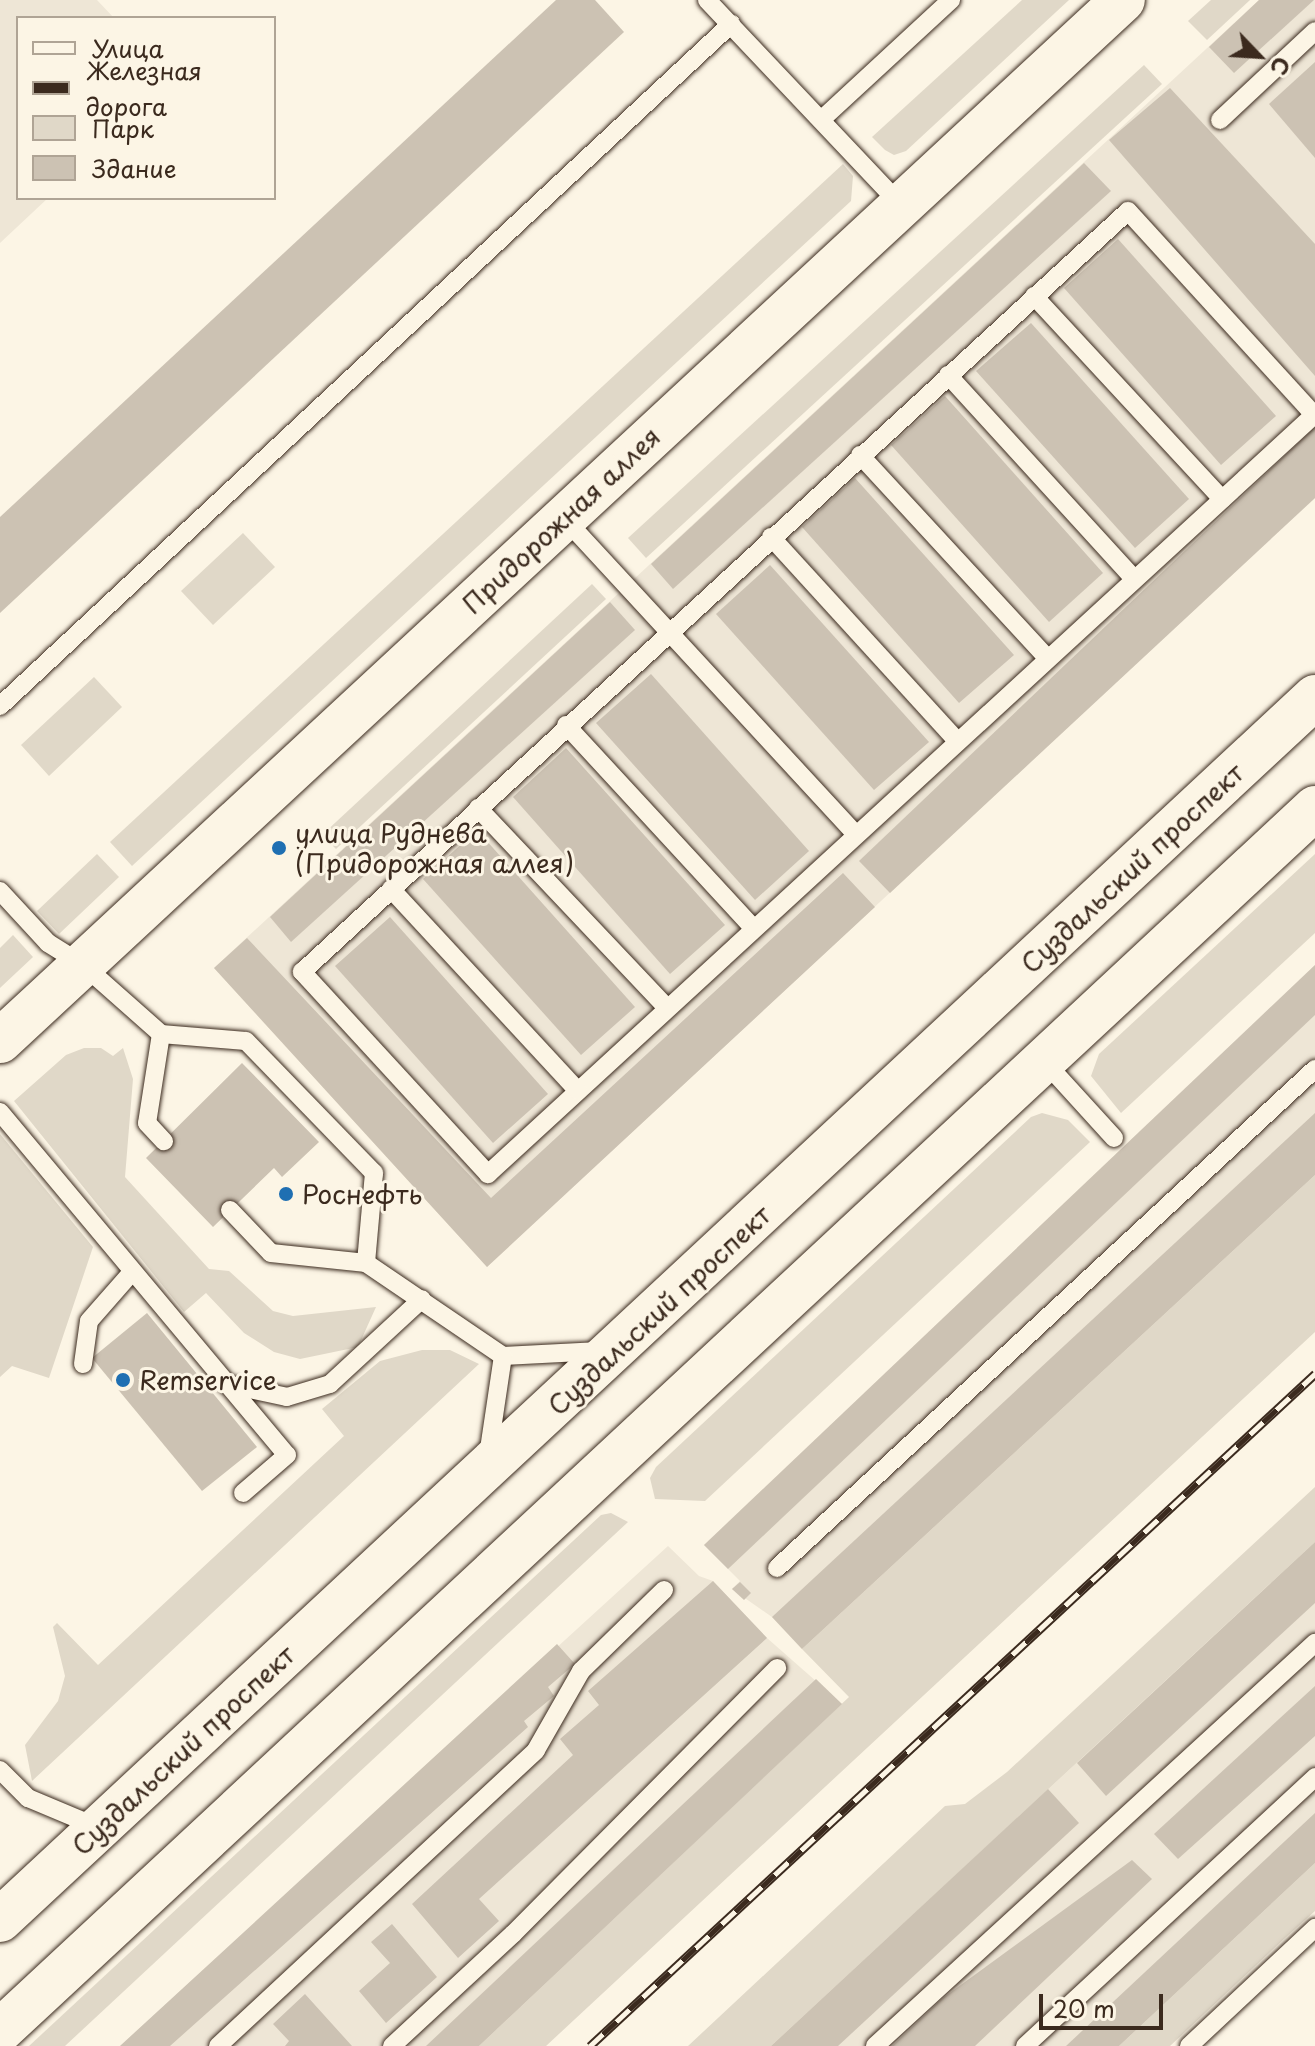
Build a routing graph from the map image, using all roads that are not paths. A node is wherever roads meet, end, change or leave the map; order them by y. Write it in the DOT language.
graph roads {
  1 [pos="707,0"];
  2 [pos="951,0"];
  3 [pos="1123,0"];
  4 [pos="731,24"];
  5 [pos="1315,31"];
  6 [pos="821,120"];
  7 [pos="1220,120"];
  8 [pos="901,205"];
  9 [pos="1034,296"];
  10 [pos="948,375"];
  11 [pos="860,455"];
  12 [pos="1222,499"];
  13 [pos="563,517"];
  14 [pos="771,537"];
  15 [pos="1134,579"];
  16 [pos="668,630"];
  17 [pos="1048,659"];
  18 [pos="1315,697"];
  19 [pos="0,706"];
  20 [pos="566,725"];
  21 [pos="957,741"];
  22 [pos="478,808"];
  23 [pos="1315,808"];
  24 [pos="856,834"];
  25 [pos="391,889"];
  26 [pos="0,891"];
  27 [pos="754,929"];
  28 [pos="82,964"];
  29 [pos="667,1008"];
  30 [pos="161,1034"];
  31 [pos="0,1041"];
  32 [pos="1044,1061"];
  33 [pos="1315,1069"];
  34 [pos="578,1091"];
  35 [pos="0,1112"];
  36 [pos="1114,1138"];
  37 [pos="164,1141"];
  38 [pos="230,1210"];
  39 [pos="366,1263"];
  40 [pos="132,1272"];
  41 [pos="422,1299"];
  42 [pos="617,1350"];
  43 [pos="503,1356"];
  44 [pos="83,1364"];
  45 [pos="226,1384"];
  46 [pos="486,1470"];
  47 [pos="243,1493"];
  48 [pos="777,1568"];
  49 [pos="664,1590"];
  50 [pos="1315,1643"];
  51 [pos="777,1668"];
  52 [pos="0,1770"];
  53 [pos="1315,1777"];
  54 [pos="99,1828"];
  55 [pos="0,1920"];
  56 [pos="1315,1928"];
  57 [pos="0,2031"];
  58 [pos="218,2046"];
  59 [pos="392,2046"];
  60 [pos="875,2046"];
  61 [pos="1025,2046"];
  62 [pos="1189,2046"];
  1 -- 4 [label="lane"];
  2 -- 6 [label="lane"];
  3 -- 8 [label="main road, Придорожная аллея"];
  4 -- 6 [label="lane"];
  4 -- 19 [label="lane"];
  5 -- 7 [label="lane"];
  6 -- 8 [label="lane"];
  8 -- 13 [label="main road, Придорожная аллея"];
  9 -- 10 [label="lane"];
  9 -- 12 [label="lane"];
  9 -- 12 [label="lane"];
  10 -- 11 [label="lane"];
  10 -- 15 [label="lane"];
  11 -- 14 [label="lane"];
  11 -- 17 [label="lane"];
  12 -- 15 [label="lane"];
  13 -- 16 [label="lane"];
  13 -- 28 [label="main road, Придорожная аллея"];
  14 -- 16 [label="lane"];
  14 -- 21 [label="lane"];
  15 -- 17 [label="lane"];
  16 -- 20 [label="lane"];
  16 -- 24 [label="lane"];
  17 -- 21 [label="lane"];
  18 -- 42 [label="main road, Суздальский проспект"];
  20 -- 22 [label="lane"];
  20 -- 27 [label="lane"];
  21 -- 24 [label="lane"];
  22 -- 25 [label="lane"];
  22 -- 29 [label="lane"];
  23 -- 32 [label="main road"];
  24 -- 27 [label="lane"];
  25 -- 34 [label="lane"];
  25 -- 34 [label="lane"];
  26 -- 28 [label="lane"];
  27 -- 29 [label="lane"];
  28 -- 30 [label="lane"];
  28 -- 31 [label="main road, Придорожная аллея"];
  29 -- 34 [label="lane"];
  30 -- 37 [label="lane"];
  30 -- 39 [label="lane"];
  32 -- 36 [label="lane"];
  32 -- 57 [label="main road"];
  33 -- 48 [label="lane"];
  35 -- 40 [label="lane"];
  38 -- 39 [label="lane"];
  39 -- 41 [label="lane"];
  40 -- 44 [label="lane"];
  40 -- 45 [label="lane"];
  41 -- 43 [label="lane"];
  41 -- 45 [label="lane"];
  42 -- 43 [label="lane"];
  42 -- 46 [label="main road, Суздальский проспект"];
  43 -- 46 [label="lane"];
  45 -- 47 [label="lane"];
  46 -- 54 [label="main road, Суздальский проспект"];
  49 -- 58 [label="lane"];
  50 -- 60 [label="lane"];
  51 -- 59 [label="lane"];
  52 -- 54 [label="lane"];
  53 -- 61 [label="lane"];
  54 -- 55 [label="main road, Суздальский проспект"];
  56 -- 62 [label="lane"];
}
